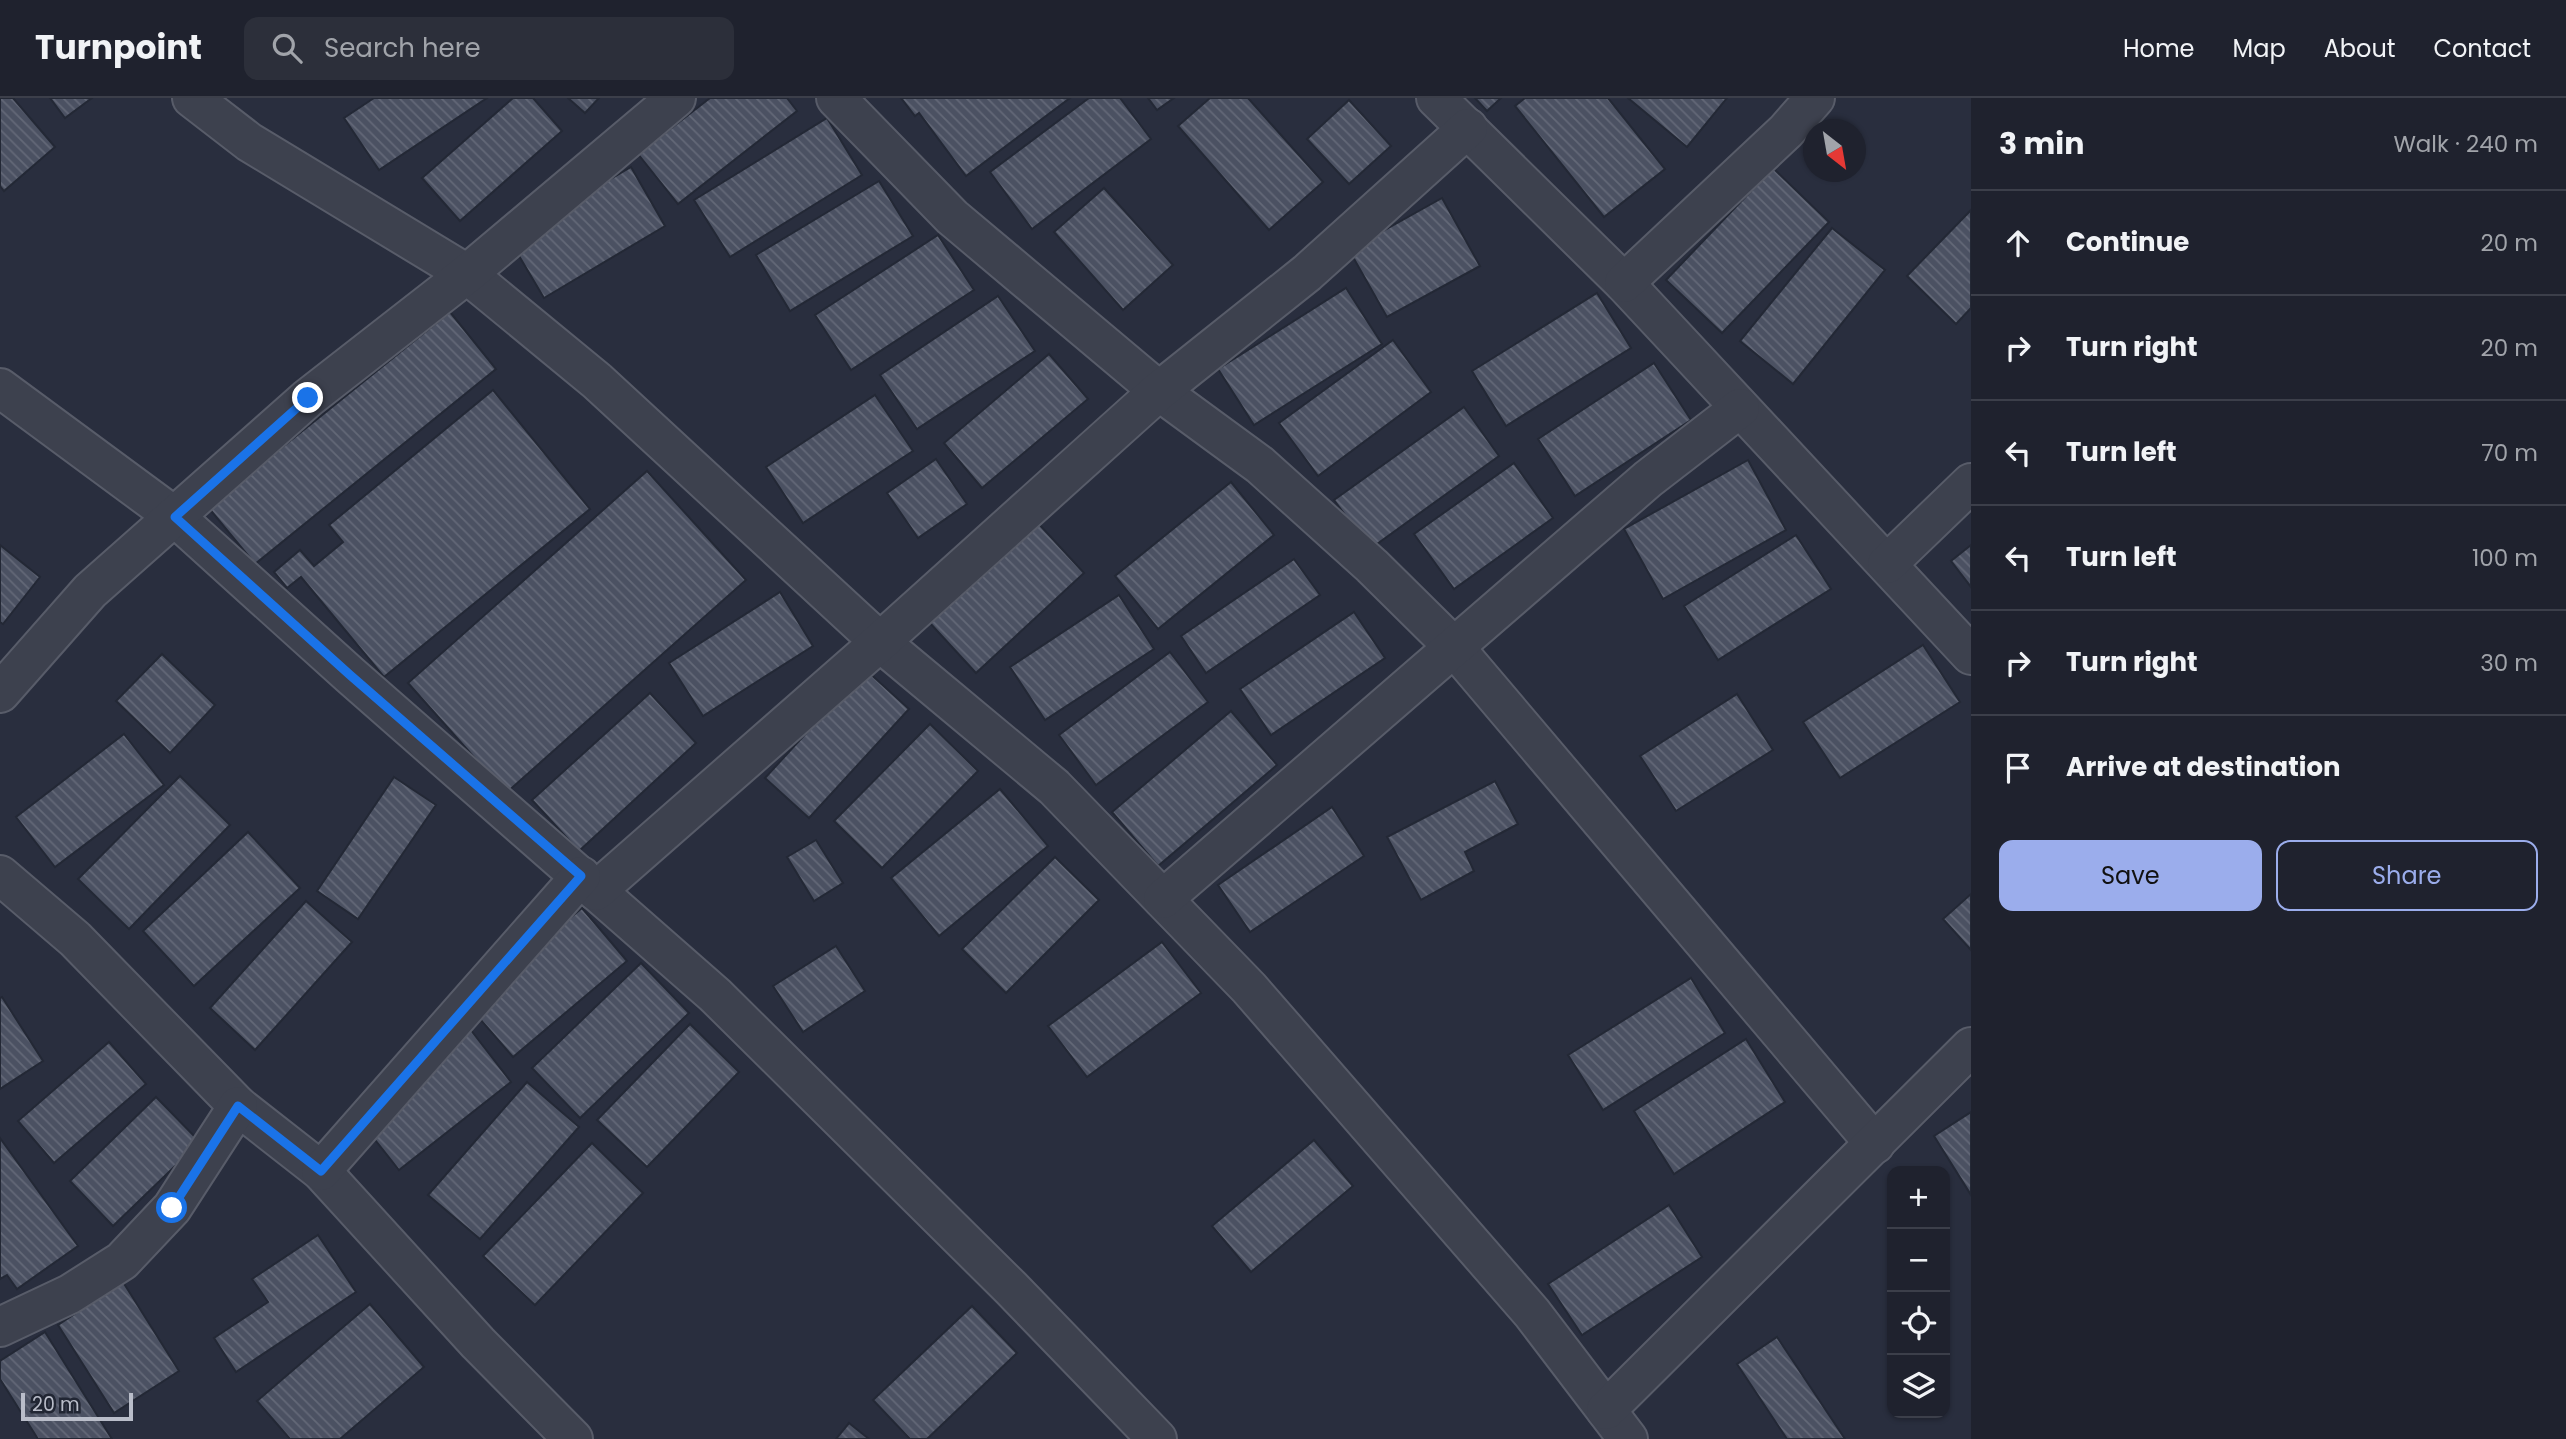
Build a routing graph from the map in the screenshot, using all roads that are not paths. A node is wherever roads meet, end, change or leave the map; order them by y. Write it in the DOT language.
graph roads {
  1 [pos="192,98"];
  2 [pos="676,98"];
  3 [pos="836,98"];
  4 [pos="1436,98"];
  5 [pos="1815,98"];
  6 [pos="1468,128"];
  7 [pos="467,274"];
  8 [pos="1624,284"];
  9 [pos="0,388"];
  10 [pos="1159,391"];
  11 [pos="1740,408"];
  12 [pos="1971,483"];
  13 [pos="175,517"];
  14 [pos="1886,564"];
  15 [pos="880,642"];
  16 [pos="1454,647"];
  17 [pos="1971,655"];
  18 [pos="0,693"];
  19 [pos="0,875"];
  20 [pos="589,884"];
  21 [pos="1163,899"];
  22 [pos="1971,1047"];
  23 [pos="238,1106"];
  24 [pos="1875,1144"];
  25 [pos="321,1171"];
  26 [pos="0,1327"];
  27 [pos="1617,1425"];
  28 [pos="573,1439"];
  29 [pos="1157,1439"];
  1 -- 7 [label="street"];
  2 -- 7 [label="street"];
  3 -- 10 [label="street"];
  4 -- 6 [label="street"];
  5 -- 8 [label="street"];
  6 -- 8 [label="street"];
  6 -- 10 [label="street"];
  7 -- 13 [label="street"];
  7 -- 15 [label="street"];
  8 -- 11 [label="street"];
  9 -- 13 [label="street"];
  10 -- 15 [label="street"];
  10 -- 16 [label="street"];
  11 -- 14 [label="street"];
  11 -- 16 [label="street"];
  12 -- 14 [label="street"];
  13 -- 18 [label="street"];
  13 -- 20 [label="street"];
  14 -- 17 [label="street"];
  15 -- 20 [label="street"];
  15 -- 21 [label="street"];
  16 -- 21 [label="street"];
  16 -- 24 [label="street"];
  19 -- 23 [label="street"];
  20 -- 25 [label="street"];
  20 -- 29 [label="street"];
  21 -- 27 [label="street"];
  22 -- 24 [label="street"];
  23 -- 25 [label="street"];
  23 -- 26 [label="street"];
  24 -- 27 [label="street"];
  25 -- 28 [label="street"];
}
